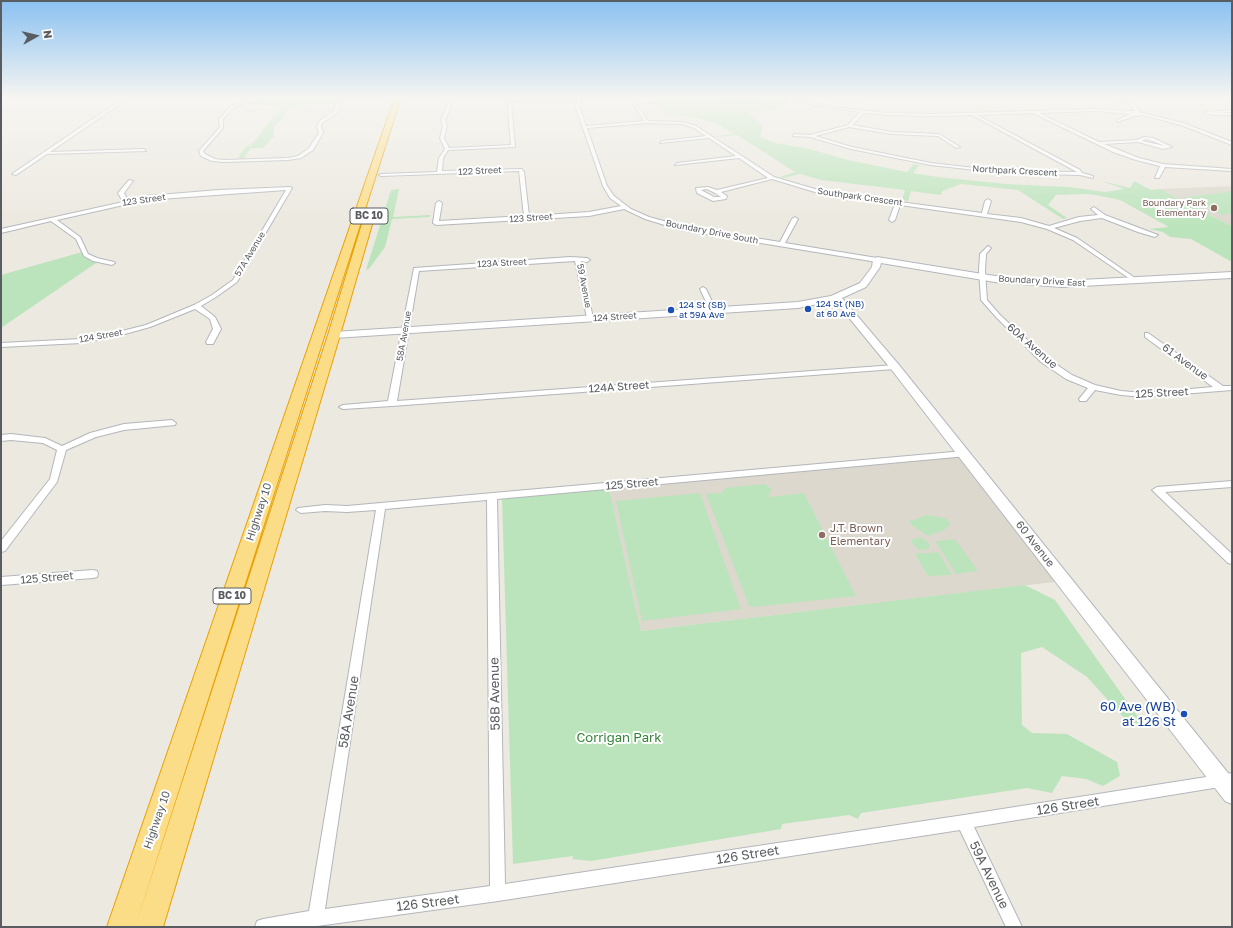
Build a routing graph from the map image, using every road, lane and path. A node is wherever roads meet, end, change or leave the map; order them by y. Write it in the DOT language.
graph roads {
  1 [pos="65,140"];
  2 [pos="210,140"];
  3 [pos="316,140"];
  4 [pos="384,140"];
  5 [pos="392,140"];
  6 [pos="443,140"];
  7 [pos="513,140"];
  8 [pos="589,140"];
  9 [pos="678,140"];
  10 [pos="714,140"];
  11 [pos="825,140"];
  12 [pos="947,140"];
  13 [pos="1020,140"];
  14 [pos="1092,140"];
  15 [pos="1156,140"];
  16 [pos="1222,140"];
  17 [pos="1138,141"];
  18 [pos="662,142"];
  19 [pos="1098,143"];
  20 [pos="1232,144"];
  21 [pos="958,147"];
  22 [pos="446,149"];
  23 [pos="144,150"];
  24 [pos="46,153"];
  25 [pos="738,157"];
  26 [pos="677,164"];
  27 [pos="1163,165"];
  28 [pos="1232,170"];
  29 [pos="439,173"];
  30 [pos="14,174"];
  31 [pos="1080,174"];
  32 [pos="381,176"];
  33 [pos="1157,176"];
  34 [pos="1091,177"];
  35 [pos="772,178"];
  36 [pos="131,181"];
  37 [pos="290,188"];
  38 [pos="717,192"];
  39 [pos="988,201"];
  40 [pos="126,202"];
  41 [pos="439,203"];
  42 [pos="898,203"];
  43 [pos="625,208"];
  44 [pos="1094,209"];
  45 [pos="984,214"];
  46 [pos="1103,216"];
  47 [pos="527,218"];
  48 [pos="52,219"];
  49 [pos="795,219"];
  50 [pos="892,220"];
  51 [pos="1049,228"];
  52 [pos="1,231"];
  53 [pos="1155,235"];
  54 [pos="781,245"];
  55 [pos="988,248"];
  56 [pos="578,260"];
  57 [pos="587,260"];
  58 [pos="877,260"];
  59 [pos="112,262"];
  60 [pos="341,264"];
  61 [pos="416,268"];
  62 [pos="1232,275"];
  63 [pos="982,277"];
  64 [pos="1136,280"];
  65 [pos="703,289"];
  66 [pos="834,298"];
  67 [pos="196,306"];
  68 [pos="713,310"];
  69 [pos="590,318"];
  70 [pos="406,330"];
  71 [pos="334,335"];
  72 [pos="1148,335"];
  73 [pos="210,342"];
  74 [pos="1,345"];
  75 [pos="895,367"];
  76 [pos="1093,387"];
  77 [pos="1232,388"];
  78 [pos="1221,389"];
  79 [pos="1083,400"];
  80 [pos="392,404"];
  81 [pos="343,407"];
  82 [pos="172,423"];
  83 [pos="1,438"];
  84 [pos="62,449"];
  85 [pos="964,454"];
  86 [pos="1232,484"];
  87 [pos="492,496"];
  88 [pos="381,506"];
  89 [pos="301,510"];
  90 [pos="1,548"];
  91 [pos="1232,560"];
  92 [pos="92,574"];
  93 [pos="1,581"];
  94 [pos="1229,785"];
  95 [pos="964,822"];
  96 [pos="498,893"];
  97 [pos="316,918"];
  98 [pos="120,927"];
  99 [pos="149,927"];
  100 [pos="264,927"];
  101 [pos="1014,927"];
  1 -- 24 [label="street"];
  2 -- 3 [label="street"];
  4 -- 60 [label="highway, Highway 10 / BC 10"];
  5 -- 32 [label="highway, Highway 10 / BC 10"];
  6 -- 22 [label="street"];
  7 -- 22 [label="street"];
  8 -- 43 [label="street, Boundary Drive South"];
  9 -- 18 [label="street"];
  10 -- 25 [label="street, Southpark Crescent"];
  11 -- 31 [label="street, Northpark Crescent"];
  12 -- 21 [label="street"];
  13 -- 31 [label="street, Northpark Crescent"];
  14 -- 19 [label="street"];
  15 -- 17 [label="street"];
  16 -- 20 [label="street"];
  17 -- 19 [label="street"];
  19 -- 27 [label="street"];
  22 -- 29 [label="street"];
  23 -- 24 [label="street"];
  24 -- 30 [label="street"];
  25 -- 26 [label="street"];
  25 -- 35 [label="street, Southpark Crescent"];
  27 -- 28 [label="street"];
  27 -- 33 [label="street"];
  29 -- 32 [label="street, 122 Street"];
  29 -- 47 [label="street, 122 Street"];
  31 -- 34 [label="street, Northpark Crescent"];
  32 -- 71 [label="highway, Highway 10 / BC 10"];
  35 -- 38 [label="street"];
  35 -- 42 [label="street, Southpark Crescent"];
  36 -- 40 [label="street"];
  37 -- 40 [label="street, 123 Street"];
  37 -- 67 [label="street, 57A Avenue"];
  39 -- 45 [label="street"];
  40 -- 48 [label="street, 123 Street"];
  41 -- 47 [label="street, 123 Street"];
  42 -- 45 [label="street, Southpark Crescent"];
  42 -- 50 [label="street"];
  43 -- 47 [label="street, 123 Street"];
  43 -- 54 [label="street, Boundary Drive South"];
  44 -- 46 [label="street"];
  45 -- 51 [label="street, Southpark Crescent"];
  46 -- 51 [label="street"];
  46 -- 53 [label="street"];
  48 -- 52 [label="street, 123 Street"];
  48 -- 59 [label="street"];
  49 -- 54 [label="street"];
  51 -- 64 [label="street, Southpark Crescent"];
  54 -- 58 [label="street, Boundary Drive South"];
  55 -- 63 [label="street, 60A Avenue"];
  56 -- 57 [label="street, 59 Avenue"];
  56 -- 61 [label="street, 123A Street"];
  56 -- 69 [label="street, 59 Avenue"];
  58 -- 63 [label="street, Boundary Drive East"];
  58 -- 66 [label="street, 124 Street"];
  60 -- 71 [label="highway"];
  60 -- 98 [label="highway, Highway 10 / BC 10"];
  61 -- 70 [label="street, 58A Avenue"];
  62 -- 64 [label="street, Boundary Drive East"];
  63 -- 64 [label="street, Boundary Drive East"];
  63 -- 76 [label="street, 60A Avenue"];
  65 -- 68 [label="street"];
  66 -- 68 [label="street, 124 Street"];
  66 -- 75 [label="street, 60 Avenue"];
  67 -- 73 [label="street"];
  67 -- 74 [label="street, 124 Street"];
  68 -- 69 [label="street, 124 Street"];
  69 -- 70 [label="street, 124 Street"];
  70 -- 71 [label="street, 124 Street"];
  70 -- 80 [label="street, 58A Avenue"];
  71 -- 99 [label="highway, Highway 10 / BC 10"];
  72 -- 78 [label="street, 61 Avenue"];
  75 -- 80 [label="street, 124A Street"];
  75 -- 85 [label="street, 60 Avenue"];
  76 -- 78 [label="street, 125 Street"];
  76 -- 79 [label="street"];
  77 -- 78 [label="street, 125 Street"];
  80 -- 81 [label="street, 124A Street"];
  82 -- 84 [label="street"];
  83 -- 84 [label="street"];
  84 -- 90 [label="street"];
  85 -- 87 [label="street, 125 Street"];
  85 -- 94 [label="street, 60 Avenue"];
  86 -- 91 [label="street"];
  87 -- 88 [label="street, 125 Street"];
  87 -- 96 [label="street, 58B Avenue"];
  88 -- 89 [label="street, 125 Street"];
  88 -- 97 [label="street, 58A Avenue"];
  92 -- 93 [label="street, 125 Street"];
  94 -- 95 [label="street, 126 Street"];
  95 -- 96 [label="street, 126 Street"];
  95 -- 101 [label="street, 59A Avenue"];
  96 -- 97 [label="street, 126 Street"];
  97 -- 100 [label="street, 126 Street"];
}
